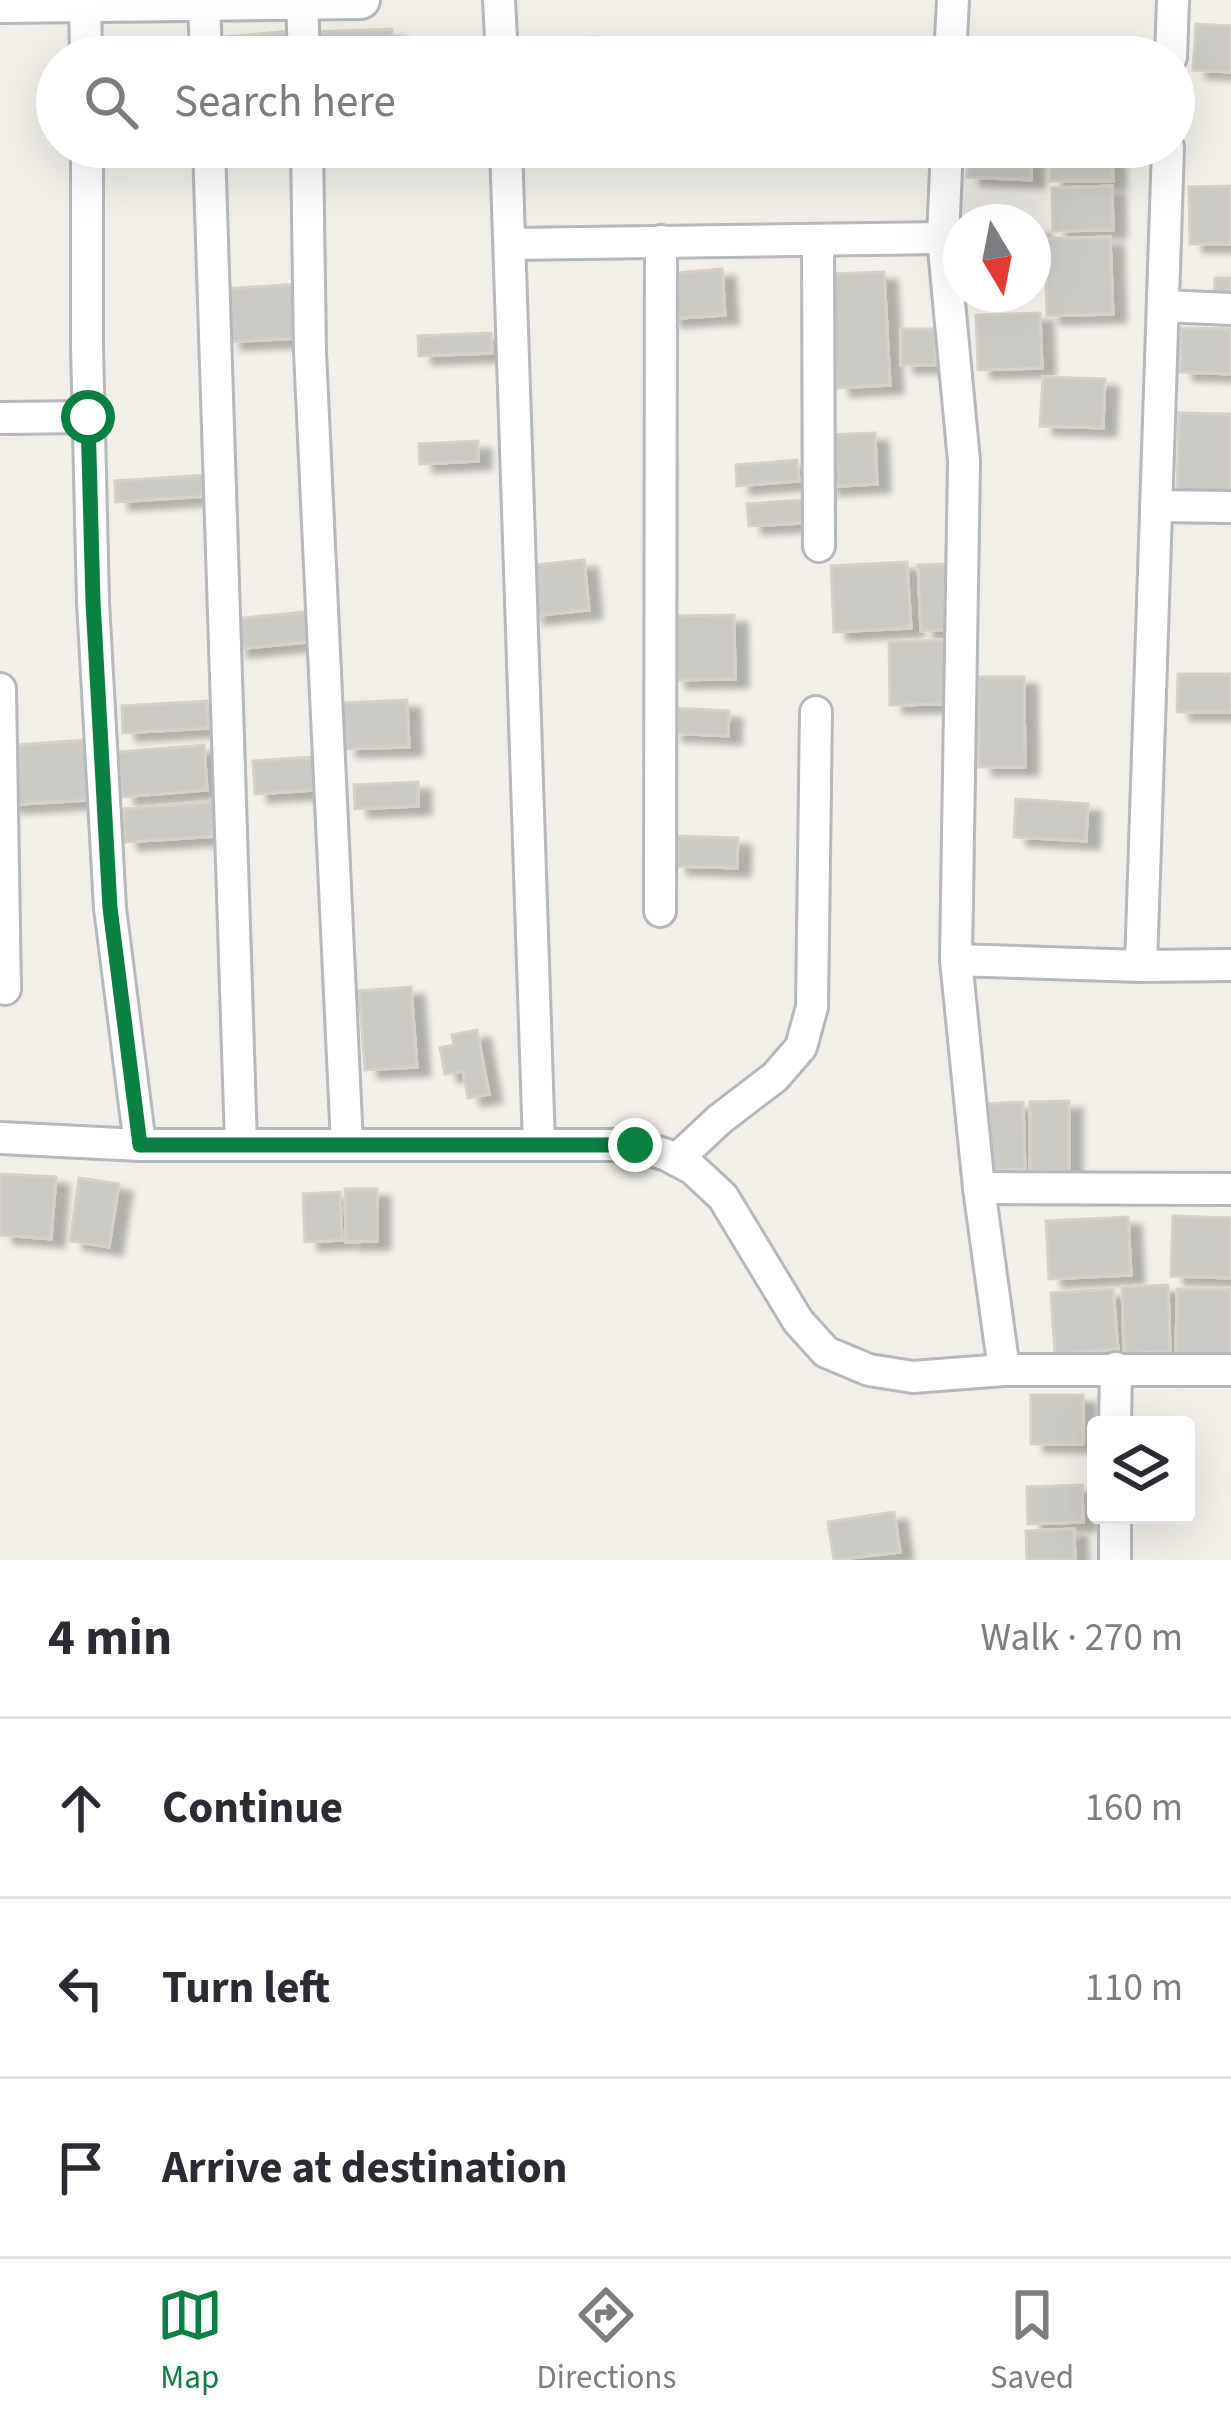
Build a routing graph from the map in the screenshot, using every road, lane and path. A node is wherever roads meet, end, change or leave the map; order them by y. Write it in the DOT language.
graph roads {
  1 [pos="361,0"];
  2 [pos="499,0"];
  3 [pos="953,0"];
  4 [pos="1172,0"];
  5 [pos="85,1"];
  6 [pos="302,1"];
  7 [pos="204,2"];
  8 [pos="0,4"];
  9 [pos="86,36"];
  10 [pos="205,36"];
  11 [pos="303,36"];
  12 [pos="501,36"];
  13 [pos="951,36"];
  14 [pos="1171,36"];
  15 [pos="87,168"];
  16 [pos="210,168"];
  17 [pos="307,168"];
  18 [pos="507,168"];
  19 [pos="945,168"];
  20 [pos="1167,168"];
  21 [pos="944,204"];
  22 [pos="943,238"];
  23 [pos="661,241"];
  24 [pos="818,241"];
  25 [pos="510,244"];
  26 [pos="1163,307"];
  27 [pos="1231,309"];
  28 [pos="950,312"];
  29 [pos="88,417"];
  30 [pos="0,418"];
  31 [pos="1156,506"];
  32 [pos="1231,507"];
  33 [pos="819,547"];
  34 [pos="0,689"];
  35 [pos="815,712"];
  36 [pos="660,911"];
  37 [pos="956,960"];
  38 [pos="1231,965"];
  39 [pos="1142,966"];
  40 [pos="5,988"];
  41 [pos="0,1138"];
  42 [pos="241,1144"];
  43 [pos="347,1144"];
  44 [pos="140,1145"];
  45 [pos="538,1145"];
  46 [pos="676,1160"];
  47 [pos="979,1187"];
  48 [pos="1231,1189"];
  49 [pos="1116,1368"];
  50 [pos="1004,1370"];
  51 [pos="1231,1370"];
  52 [pos="1115,1416"];
  53 [pos="1115,1524"];
  54 [pos="1114,1560"];
  1 -- 6 [label="street"];
  2 -- 12 [label="street"];
  3 -- 13 [label="street"];
  4 -- 14 [label="street"];
  5 -- 7 [label="street"];
  5 -- 8 [label="street"];
  5 -- 9 [label="street"];
  6 -- 7 [label="street"];
  6 -- 11 [label="street"];
  7 -- 10 [label="street"];
  15 -- 29 [label="street"];
  16 -- 42 [label="street"];
  17 -- 43 [label="street"];
  18 -- 25 [label="street"];
  19 -- 21 [label="street"];
  20 -- 26 [label="street"];
  22 -- 24 [label="street"];
  23 -- 24 [label="street"];
  23 -- 25 [label="street"];
  23 -- 36 [label="street"];
  24 -- 33 [label="street"];
  25 -- 45 [label="street"];
  26 -- 27 [label="street"];
  26 -- 31 [label="street"];
  28 -- 37 [label="street"];
  29 -- 30 [label="street"];
  29 -- 44 [label="street"];
  31 -- 32 [label="street"];
  31 -- 39 [label="street"];
  34 -- 40 [label="street"];
  35 -- 46 [label="street"];
  37 -- 39 [label="street"];
  37 -- 47 [label="street"];
  38 -- 39 [label="street"];
  41 -- 44 [label="street"];
  42 -- 43 [label="street"];
  42 -- 44 [label="street"];
  43 -- 45 [label="street"];
  45 -- 46 [label="street"];
  46 -- 50 [label="street"];
  47 -- 48 [label="street"];
  47 -- 50 [label="street"];
  49 -- 50 [label="street"];
  49 -- 51 [label="street"];
  49 -- 52 [label="street"];
  53 -- 54 [label="street"];
}
